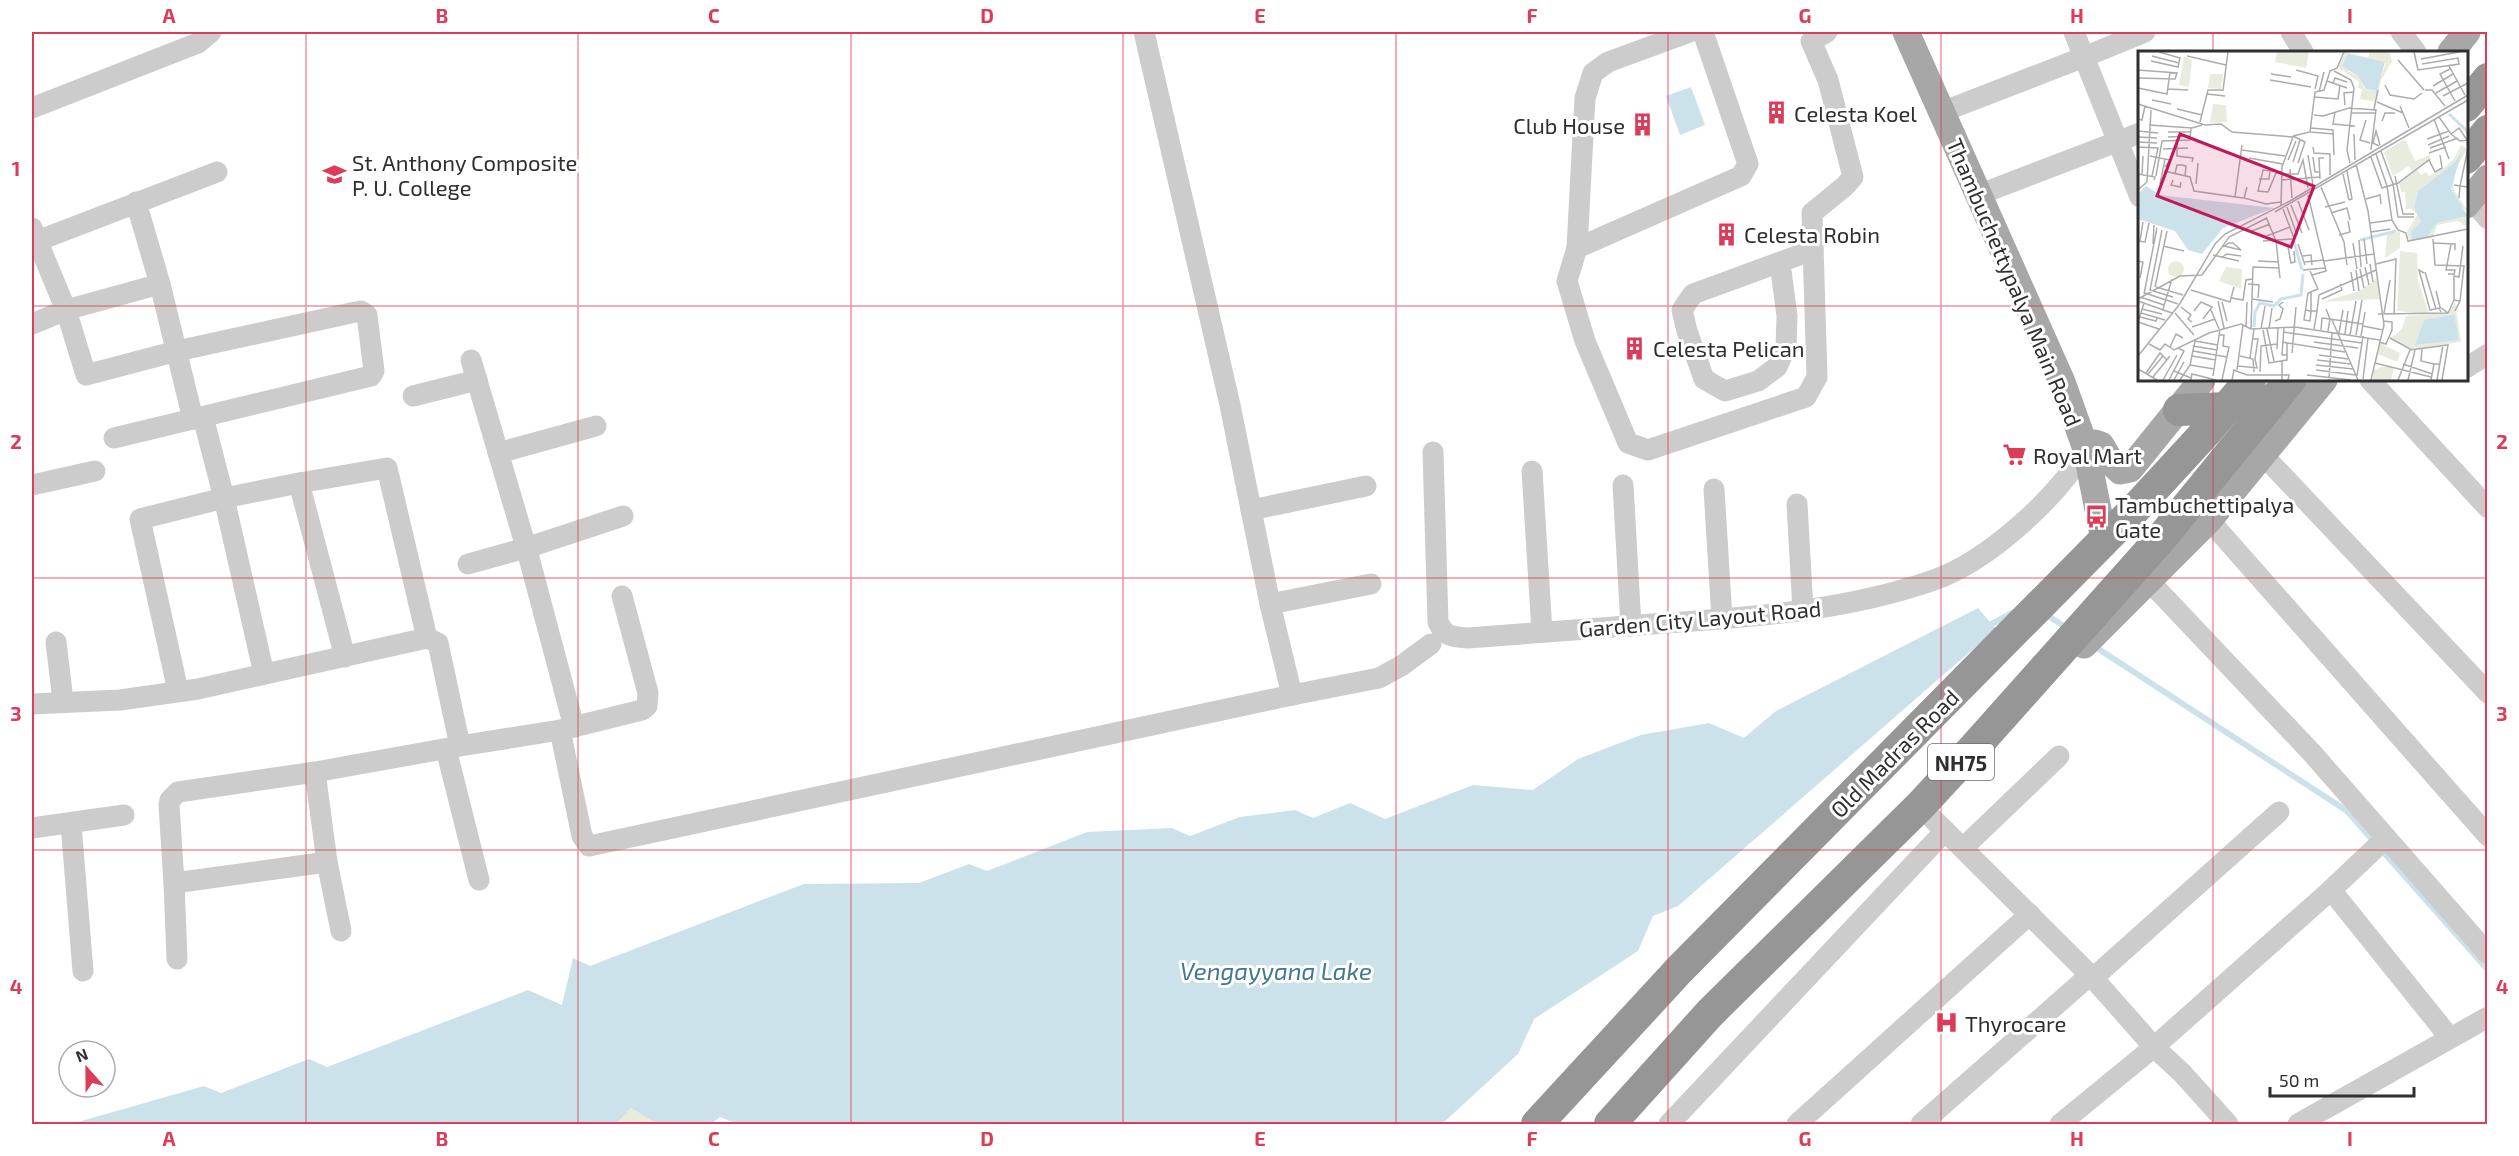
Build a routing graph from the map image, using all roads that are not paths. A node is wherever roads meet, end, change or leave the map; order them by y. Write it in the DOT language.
graph roads {
  1 [pos="211,32"];
  2 [pos="1144,32"];
  3 [pos="1689,32"];
  4 [pos="1703,32"];
  5 [pos="1906,32"];
  6 [pos="2074,32"];
  7 [pos="2145,32"];
  8 [pos="2290,32"];
  9 [pos="2401,32"];
  10 [pos="2467,32"];
  11 [pos="1815,35"];
  12 [pos="2302,51"];
  13 [pos="2415,51"];
  14 [pos="2452,51"];
  15 [pos="2084,57"];
  16 [pos="2487,79"];
  17 [pos="2468,103"];
  18 [pos="32,108"];
  19 [pos="1942,112"];
  20 [pos="2487,131"];
  21 [pos="2138,133"];
  22 [pos="2117,142"];
  23 [pos="2468,155"];
  24 [pos="217,172"];
  25 [pos="2138,194"];
  26 [pos="1978,195"];
  27 [pos="136,202"];
  28 [pos="33,237"];
  29 [pos="1577,249"];
  30 [pos="1814,250"];
  31 [pos="1780,262"];
  32 [pos="160,284"];
  33 [pos="66,310"];
  34 [pos="32,324"];
  35 [pos="177,351"];
  36 [pos="2487,354"];
  37 [pos="2468,367"];
  38 [pos="2201,381"];
  39 [pos="2249,381"];
  40 [pos="2289,381"];
  41 [pos="2323,381"];
  42 [pos="2371,381"];
  43 [pos="1742,386"];
  44 [pos="413,396"];
  45 [pos="2227,408"];
  46 [pos="2179,410"];
  47 [pos="1753,415"];
  48 [pos="198,418"];
  49 [pos="596,426"];
  50 [pos="114,438"];
  51 [pos="2086,449"];
  52 [pos="1433,452"];
  53 [pos="498,453"];
  54 [pos="2263,455"];
  55 [pos="95,471"];
  56 [pos="1532,471"];
  57 [pos="299,483"];
  58 [pos="32,485"];
  59 [pos="1623,485"];
  60 [pos="1366,486"];
  61 [pos="1714,489"];
  62 [pos="224,498"];
  63 [pos="1797,504"];
  64 [pos="2487,508"];
  65 [pos="1251,510"];
  66 [pos="624,516"];
  67 [pos="2209,520"];
  68 [pos="2104,540"];
  69 [pos="526,548"];
  70 [pos="468,564"];
  71 [pos="2149,581"];
  72 [pos="1371,584"];
  73 [pos="622,596"];
  74 [pos="1270,604"];
  75 [pos="1803,610"];
  76 [pos="1722,619"];
  77 [pos="1631,626"];
  78 [pos="1542,632"];
  79 [pos="427,638"];
  80 [pos="56,642"];
  81 [pos="1431,644"];
  82 [pos="345,657"];
  83 [pos="2043,671"];
  84 [pos="264,674"];
  85 [pos="178,691"];
  86 [pos="2487,693"];
  87 [pos="1292,695"];
  88 [pos="63,701"];
  89 [pos="32,704"];
  90 [pos="567,728"];
  91 [pos="453,748"];
  92 [pos="2059,756"];
  93 [pos="315,772"];
  94 [pos="1920,806"];
  95 [pos="2279,812"];
  96 [pos="124,815"];
  97 [pos="71,824"];
  98 [pos="32,828"];
  99 [pos="1945,831"];
  100 [pos="2487,836"];
  101 [pos="2380,843"];
  102 [pos="1963,848"];
  103 [pos="327,862"];
  104 [pos="479,880"];
  105 [pos="174,883"];
  106 [pos="2331,890"];
  107 [pos="2030,914"];
  108 [pos="341,931"];
  109 [pos="2487,954"];
  110 [pos="177,959"];
  111 [pos="83,971"];
  112 [pos="2092,977"];
  113 [pos="2487,1017"];
  114 [pos="2450,1038"];
  115 [pos="2154,1047"];
  116 [pos="1537,1125"];
  117 [pos="1610,1125"];
  118 [pos="1669,1125"];
  119 [pos="1797,1125"];
  120 [pos="1921,1125"];
  121 [pos="2060,1125"];
  122 [pos="2228,1125"];
  123 [pos="2298,1125"];
  1 -- 18 [label="street"];
  2 -- 65 [label="street"];
  3 -- 29 [label="street"];
  4 -- 29 [label="street"];
  5 -- 19 [label="main road, Thambuchettypalya Main Road"];
  6 -- 15 [label="street"];
  7 -- 15 [label="street"];
  8 -- 12 [label="street"];
  9 -- 13 [label="street"];
  10 -- 14 [label="main road"];
  11 -- 30 [label="street"];
  15 -- 19 [label="street"];
  15 -- 22 [label="street"];
  16 -- 17 [label="highway"];
  19 -- 26 [label="main road, Thambuchettypalya Main Road"];
  20 -- 23 [label="highway"];
  21 -- 22 [label="street"];
  22 -- 25 [label="street"];
  22 -- 26 [label="street"];
  24 -- 27 [label="street"];
  26 -- 51 [label="main road, Thambuchettypalya Main Road"];
  27 -- 28 [label="street"];
  27 -- 32 [label="street"];
  28 -- 33 [label="street"];
  29 -- 47 [label="street"];
  30 -- 31 [label="street"];
  30 -- 47 [label="street"];
  31 -- 43 [label="street"];
  31 -- 43 [label="street"];
  32 -- 33 [label="street"];
  32 -- 35 [label="street"];
  33 -- 34 [label="street"];
  33 -- 35 [label="street"];
  35 -- 48 [label="street"];
  35 -- 48 [label="street"];
  36 -- 37 [label="street"];
  38 -- 46 [label="main road"];
  39 -- 45 [label="highway, Old Madras Road / NH75"];
  40 -- 83 [label="highway, NH75"];
  41 -- 54 [label="main road"];
  42 -- 64 [label="street"];
  43 -- 47 [label="street"];
  44 -- 53 [label="street"];
  45 -- 46 [label="highway"];
  45 -- 68 [label="highway, Old Madras Road / NH75"];
  46 -- 51 [label="main road"];
  48 -- 50 [label="street"];
  48 -- 62 [label="street"];
  49 -- 53 [label="street"];
  51 -- 68 [label="main road, Thambuchettypalya Main Road"];
  51 -- 75 [label="street, Garden City Layout Road"];
  52 -- 78 [label="street, Garden City Layout Road"];
  53 -- 69 [label="street"];
  54 -- 67 [label="main road"];
  54 -- 86 [label="street"];
  55 -- 58 [label="street"];
  56 -- 78 [label="street"];
  57 -- 62 [label="street"];
  57 -- 79 [label="street"];
  57 -- 82 [label="street"];
  59 -- 77 [label="street"];
  60 -- 65 [label="street"];
  61 -- 76 [label="street"];
  62 -- 84 [label="street"];
  62 -- 85 [label="street"];
  63 -- 75 [label="street"];
  65 -- 74 [label="street"];
  66 -- 69 [label="street"];
  67 -- 71 [label="main road"];
  67 -- 100 [label="street"];
  68 -- 116 [label="highway, Old Madras Road / NH75"];
  69 -- 70 [label="street"];
  69 -- 90 [label="street"];
  71 -- 83 [label="main road"];
  71 -- 101 [label="street"];
  72 -- 74 [label="street"];
  73 -- 90 [label="street"];
  74 -- 87 [label="street"];
  75 -- 76 [label="street, Garden City Layout Road"];
  76 -- 77 [label="street, Garden City Layout Road"];
  77 -- 78 [label="street, Garden City Layout Road"];
  79 -- 82 [label="street"];
  79 -- 91 [label="street"];
  80 -- 88 [label="street"];
  81 -- 87 [label="street"];
  82 -- 84 [label="street"];
  83 -- 94 [label="highway, NH75"];
  84 -- 85 [label="street"];
  85 -- 88 [label="street"];
  87 -- 90 [label="street"];
  88 -- 89 [label="street"];
  90 -- 91 [label="street"];
  91 -- 93 [label="street"];
  91 -- 104 [label="street"];
  92 -- 102 [label="street"];
  93 -- 103 [label="street"];
  93 -- 105 [label="street"];
  94 -- 99 [label="street"];
  94 -- 117 [label="highway, NH75"];
  95 -- 112 [label="street"];
  96 -- 97 [label="street"];
  97 -- 98 [label="street"];
  97 -- 111 [label="street"];
  99 -- 102 [label="street"];
  99 -- 118 [label="street"];
  101 -- 106 [label="street"];
  101 -- 109 [label="street"];
  102 -- 107 [label="street"];
  103 -- 105 [label="street"];
  103 -- 108 [label="street"];
  105 -- 110 [label="street"];
  106 -- 114 [label="street"];
  106 -- 115 [label="street"];
  107 -- 112 [label="street"];
  107 -- 119 [label="street"];
  112 -- 115 [label="street"];
  112 -- 120 [label="street"];
  113 -- 114 [label="street"];
  114 -- 123 [label="street"];
  115 -- 121 [label="street"];
  115 -- 122 [label="street"];
}
